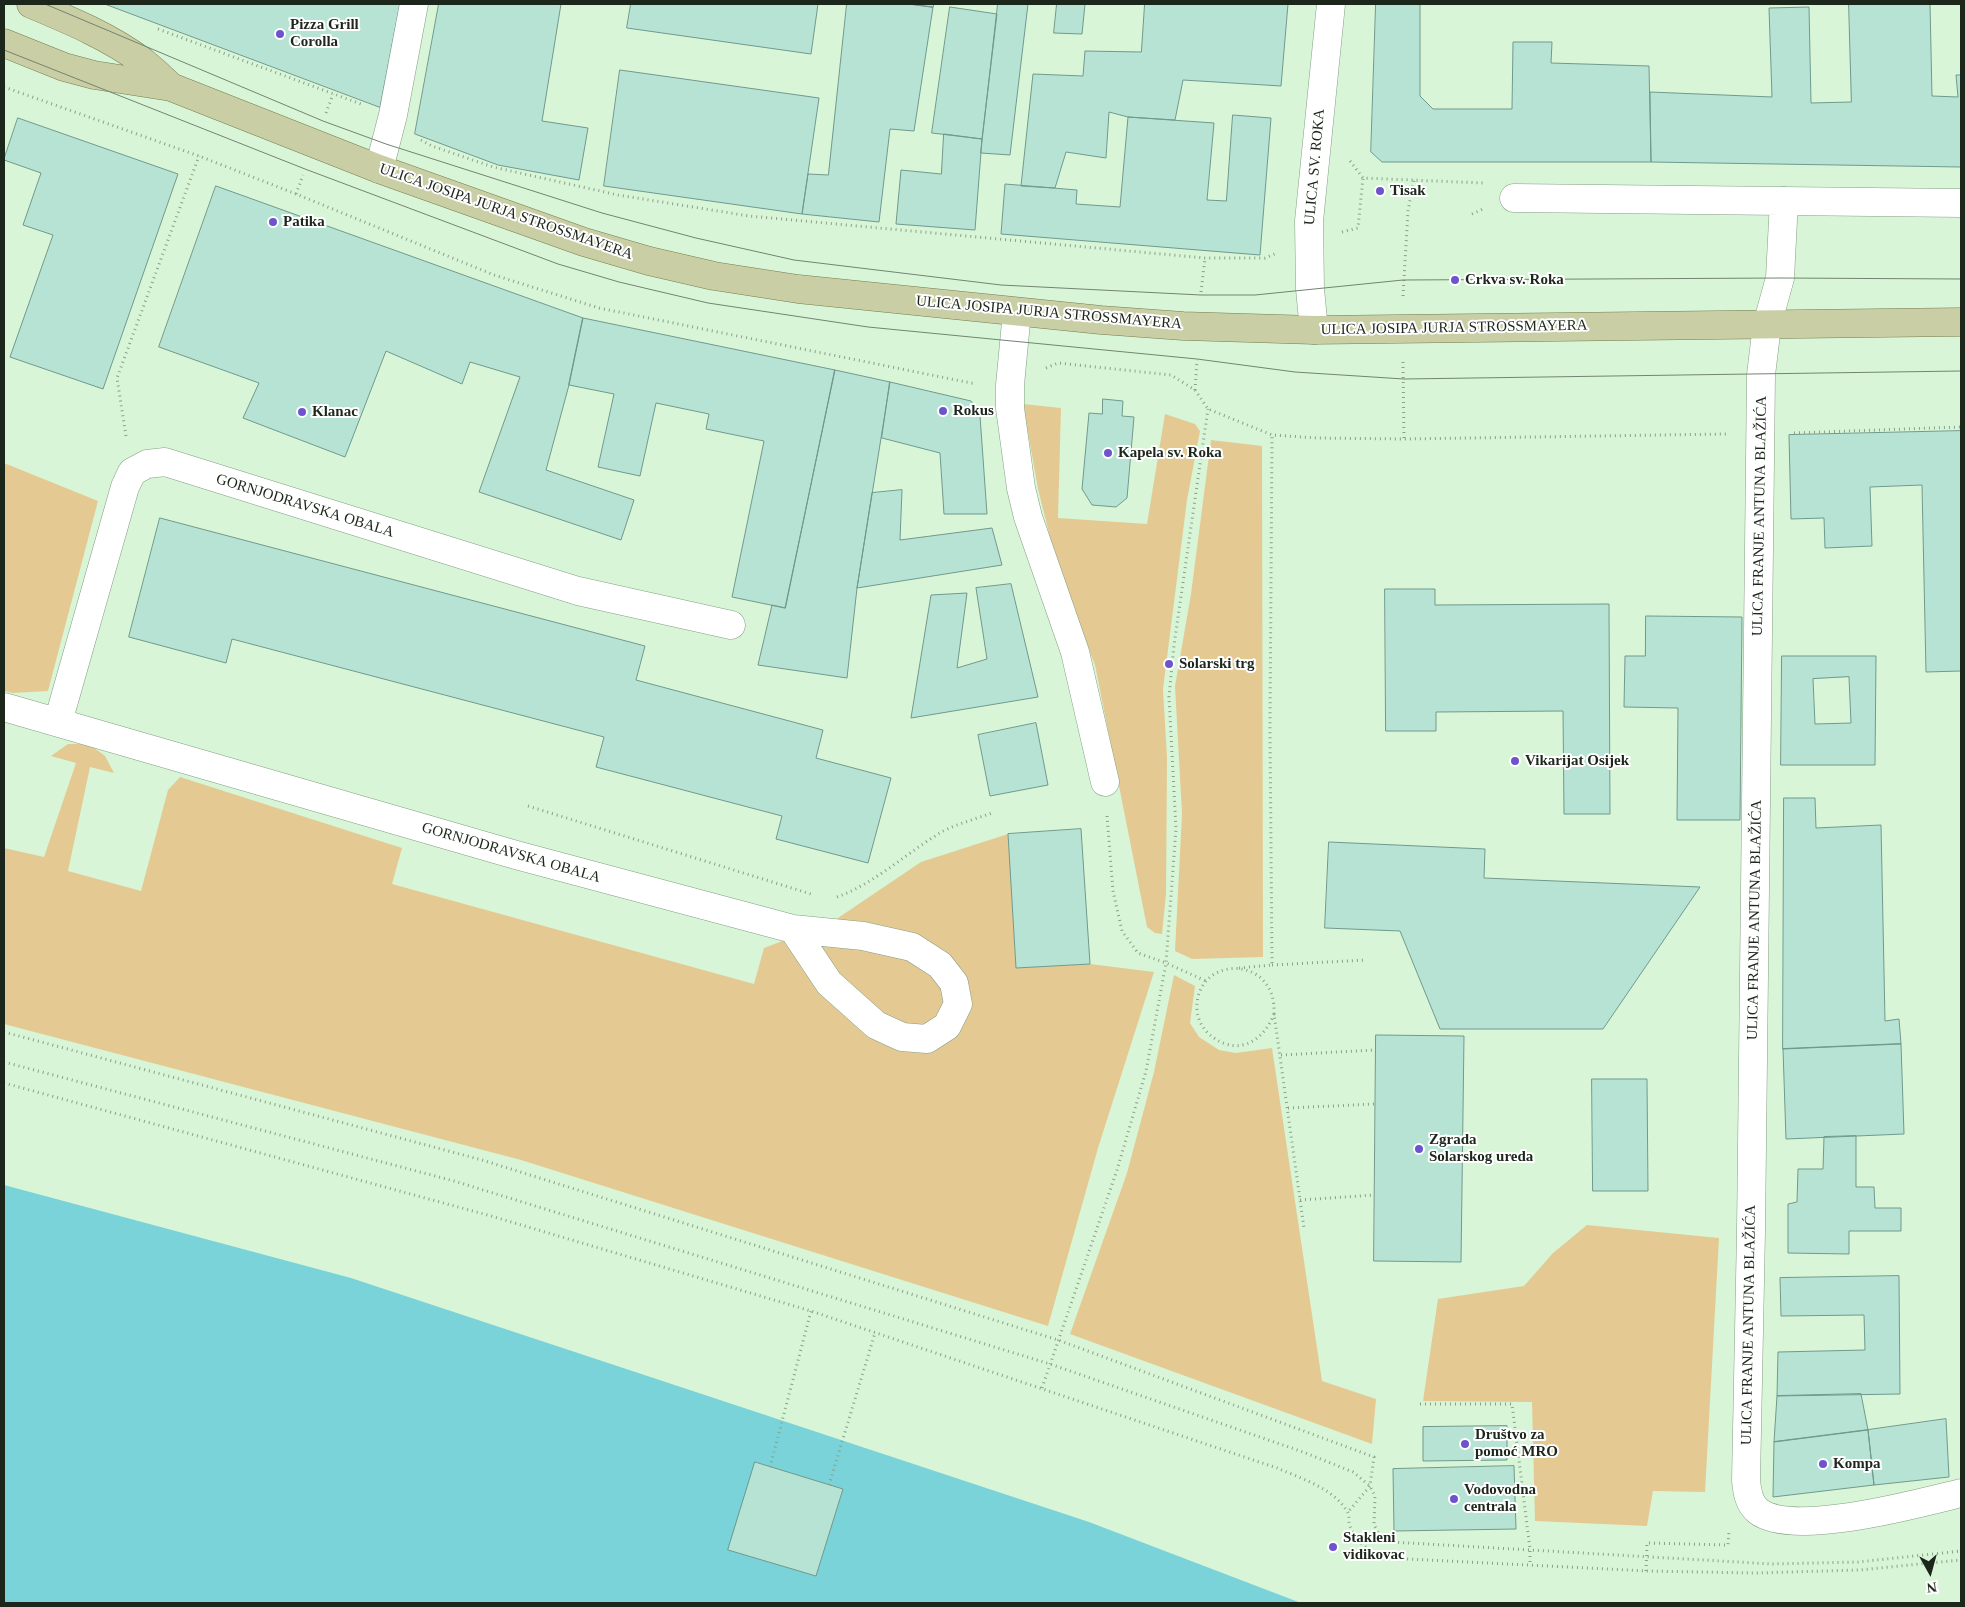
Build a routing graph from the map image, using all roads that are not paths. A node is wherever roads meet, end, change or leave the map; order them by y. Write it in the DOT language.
graph roads {
  1 [pos="31,4"];
  2 [pos="414,4"];
  3 [pos="1331,4"];
  4 [pos="4,43"];
  5 [pos="171,87"];
  6 [pos="380,169"];
  7 [pos="1514,198"];
  8 [pos="1784,201"];
  9 [pos="1961,203"];
  10 [pos="1016,312"];
  11 [pos="1961,322"];
  12 [pos="1767,325"];
  13 [pos="1314,330"];
  14 [pos="731,625"];
  15 [pos="4,708"];
  16 [pos="58,722"];
  17 [pos="1105,782"];
  18 [pos="793,930"];
  19 [pos="1961,1493"];
  1 -- 5 [label="main road, ULICA JOSIPA JURJA STROSSMAYERA"];
  2 -- 6 [label="street"];
  3 -- 13 [label="street, ULICA SV. ROKA"];
  4 -- 5 [label="main road, ULICA JOSIPA JURJA STROSSMAYERA"];
  5 -- 6 [label="main road, ULICA JOSIPA JURJA STROSSMAYERA"];
  6 -- 10 [label="main road, ULICA JOSIPA JURJA STROSSMAYERA"];
  7 -- 8 [label="street"];
  8 -- 9 [label="street"];
  8 -- 12 [label="street, ULICA FRANJE ANTUNA BLAŽIĆA"];
  10 -- 13 [label="main road, ULICA JOSIPA JURJA STROSSMAYERA"];
  10 -- 17 [label="street"];
  11 -- 12 [label="main road, ULICA JOSIPA JURJA STROSSMAYERA"];
  12 -- 13 [label="main road, ULICA JOSIPA JURJA STROSSMAYERA"];
  12 -- 19 [label="street, ULICA FRANJE ANTUNA BLAŽIĆA"];
  14 -- 16 [label="street, GORNJODRAVSKA OBALA"];
  15 -- 16 [label="street, GORNJODRAVSKA OBALA"];
  16 -- 18 [label="street, GORNJODRAVSKA OBALA"];
  18 -- 18 [label="street, GORNJODRAVSKA OBALA"];
}
